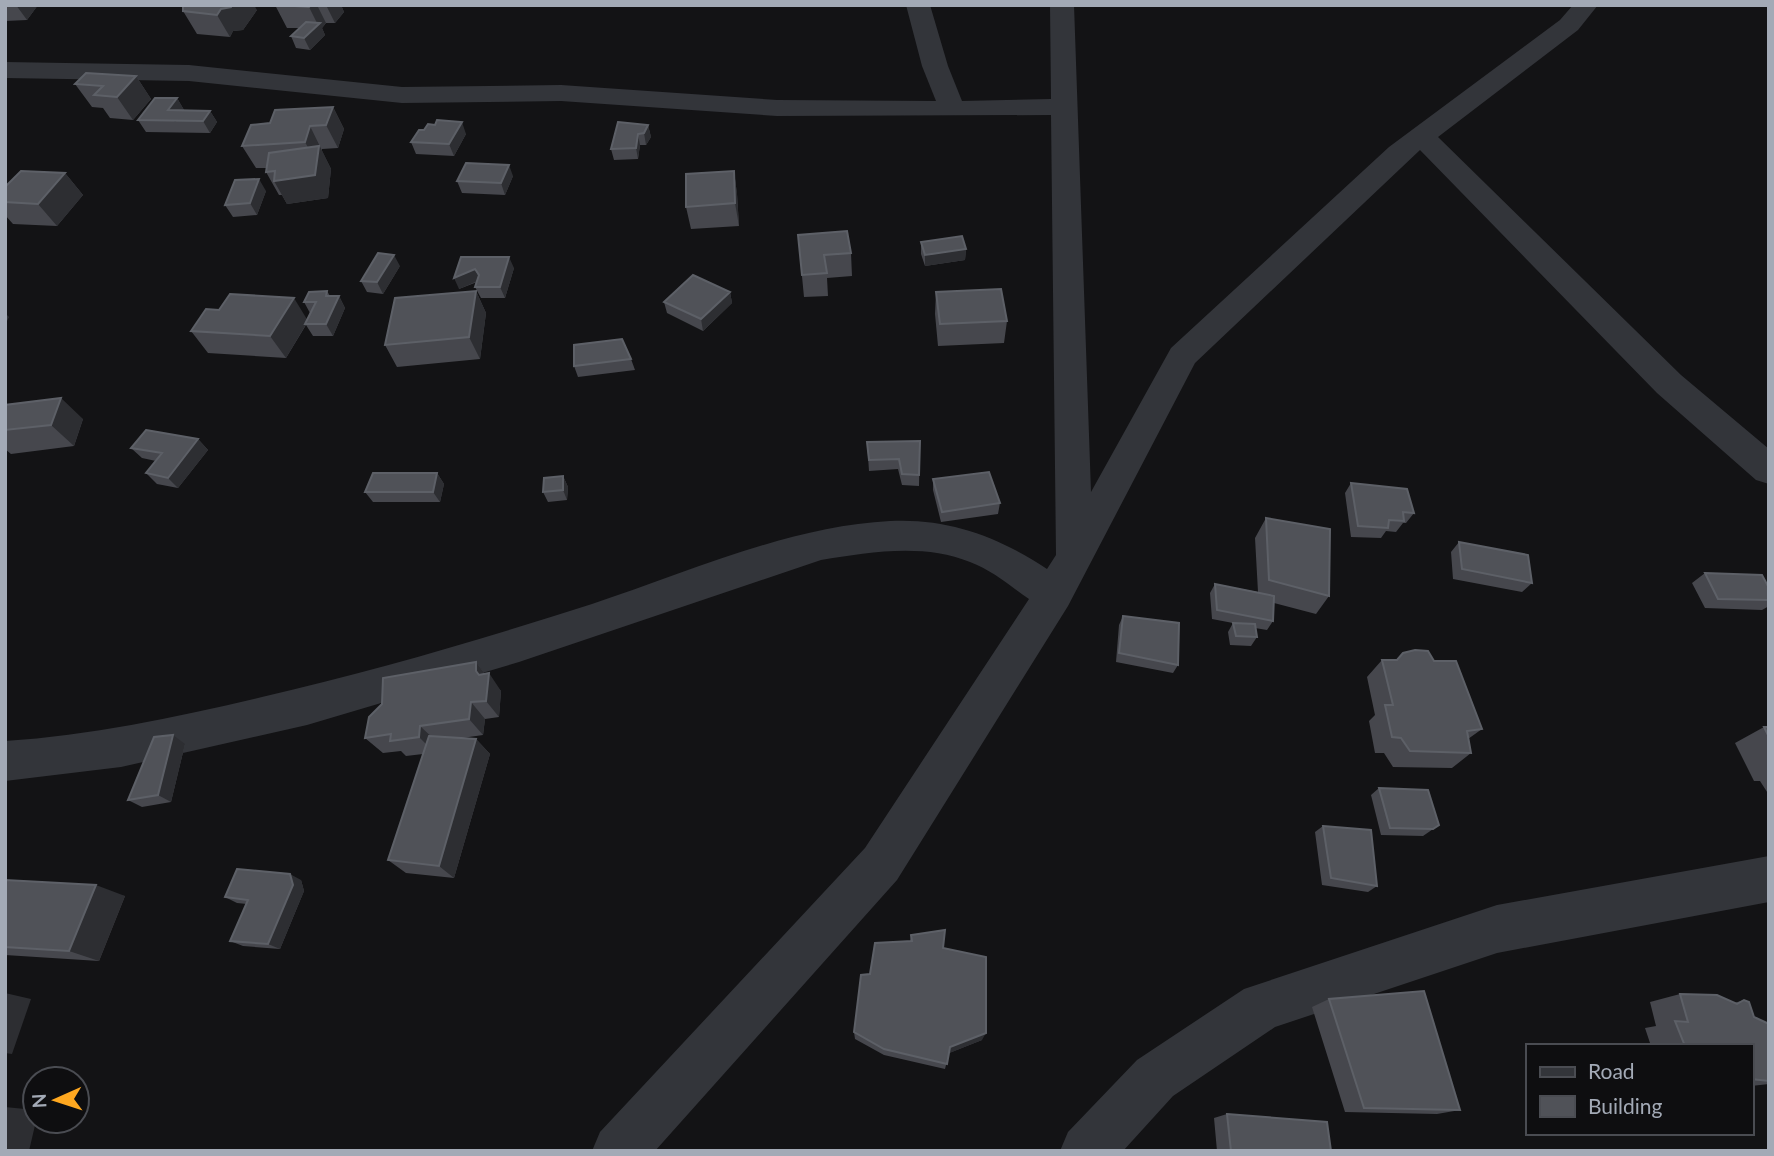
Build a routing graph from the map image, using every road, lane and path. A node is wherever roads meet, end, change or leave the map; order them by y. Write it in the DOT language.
graph roads {
  1 [pos="918,5"];
  2 [pos="1062,5"];
  3 [pos="1586,5"];
  4 [pos="5,70"];
  5 [pos="1066,106"];
  6 [pos="952,109"];
  7 [pos="1424,134"];
  8 [pos="1769,470"];
  9 [pos="1074,556"];
  10 [pos="1054,594"];
  11 [pos="5,761"];
  12 [pos="1769,879"];
  13 [pos="619,1151"];
  14 [pos="1087,1151"];
  1 -- 6 [label="street"];
  2 -- 5 [label="street"];
  3 -- 7 [label="street"];
  4 -- 6 [label="street"];
  5 -- 6 [label="street"];
  5 -- 9 [label="street"];
  7 -- 8 [label="street"];
  7 -- 9 [label="street"];
  9 -- 10 [label="street"];
  10 -- 11 [label="street"];
  10 -- 13 [label="street"];
  12 -- 14 [label="street"];
}
